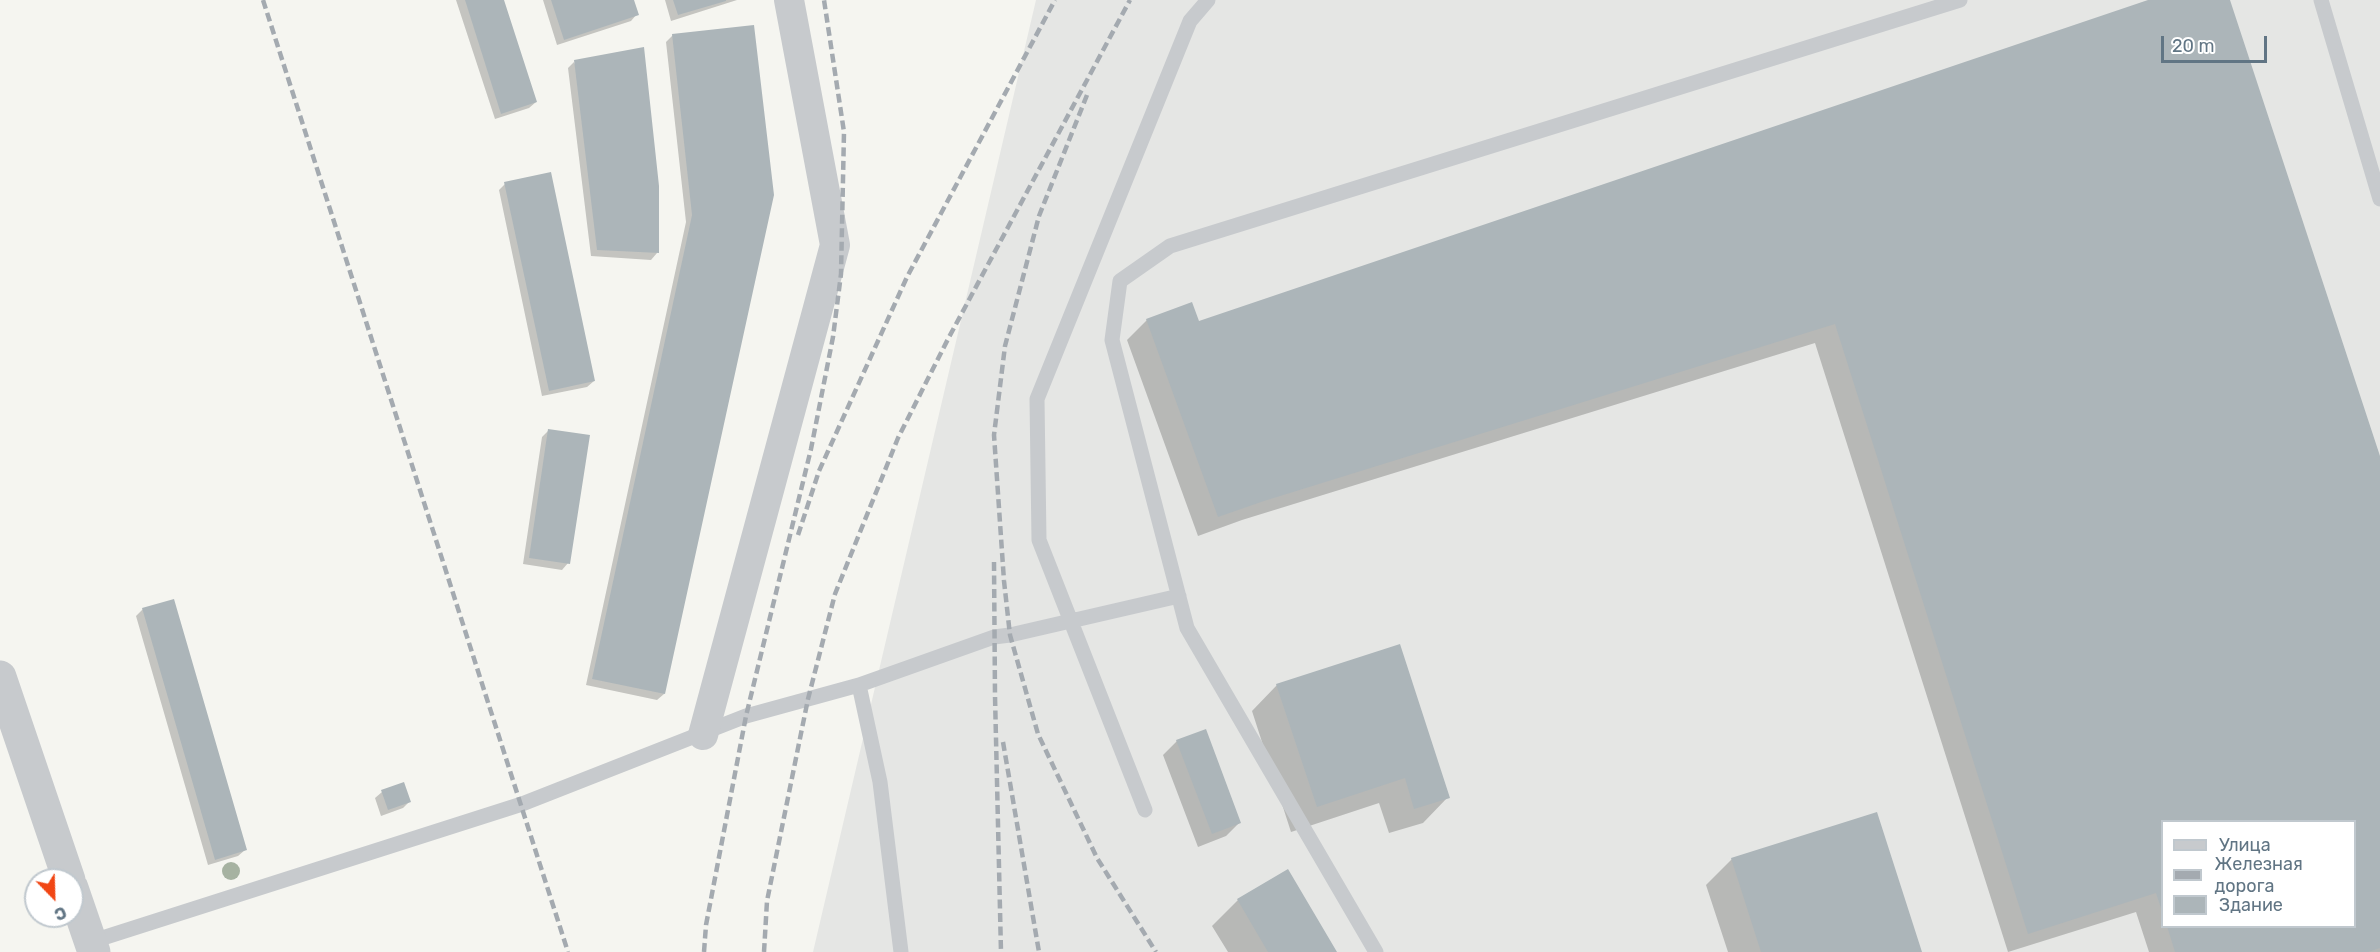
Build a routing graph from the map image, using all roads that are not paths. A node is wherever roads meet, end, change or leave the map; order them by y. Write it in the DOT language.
graph roads {
  1 [pos="789,0"];
  2 [pos="1208,0"];
  3 [pos="1960,0"];
  4 [pos="2321,0"];
  5 [pos="2380,199"];
  6 [pos="1179,596"];
  7 [pos="1071,621"];
  8 [pos="0,678"];
  9 [pos="859,685"];
  10 [pos="703,735"];
  11 [pos="1145,810"];
  12 [pos="65,868"];
  13 [pos="84,923"];
  14 [pos="92,947"];
  15 [pos="901,952"];
  16 [pos="1376,952"];
  1 -- 10 [label="street"];
  2 -- 7 [label="lane"];
  3 -- 6 [label="lane"];
  4 -- 5 [label="lane"];
  6 -- 7 [label="lane"];
  6 -- 16 [label="lane"];
  7 -- 9 [label="lane"];
  7 -- 11 [label="lane"];
  8 -- 12 [label="street"];
  9 -- 10 [label="lane"];
  9 -- 15 [label="lane"];
  10 -- 14 [label="lane"];
  13 -- 14 [label="street"];
}
